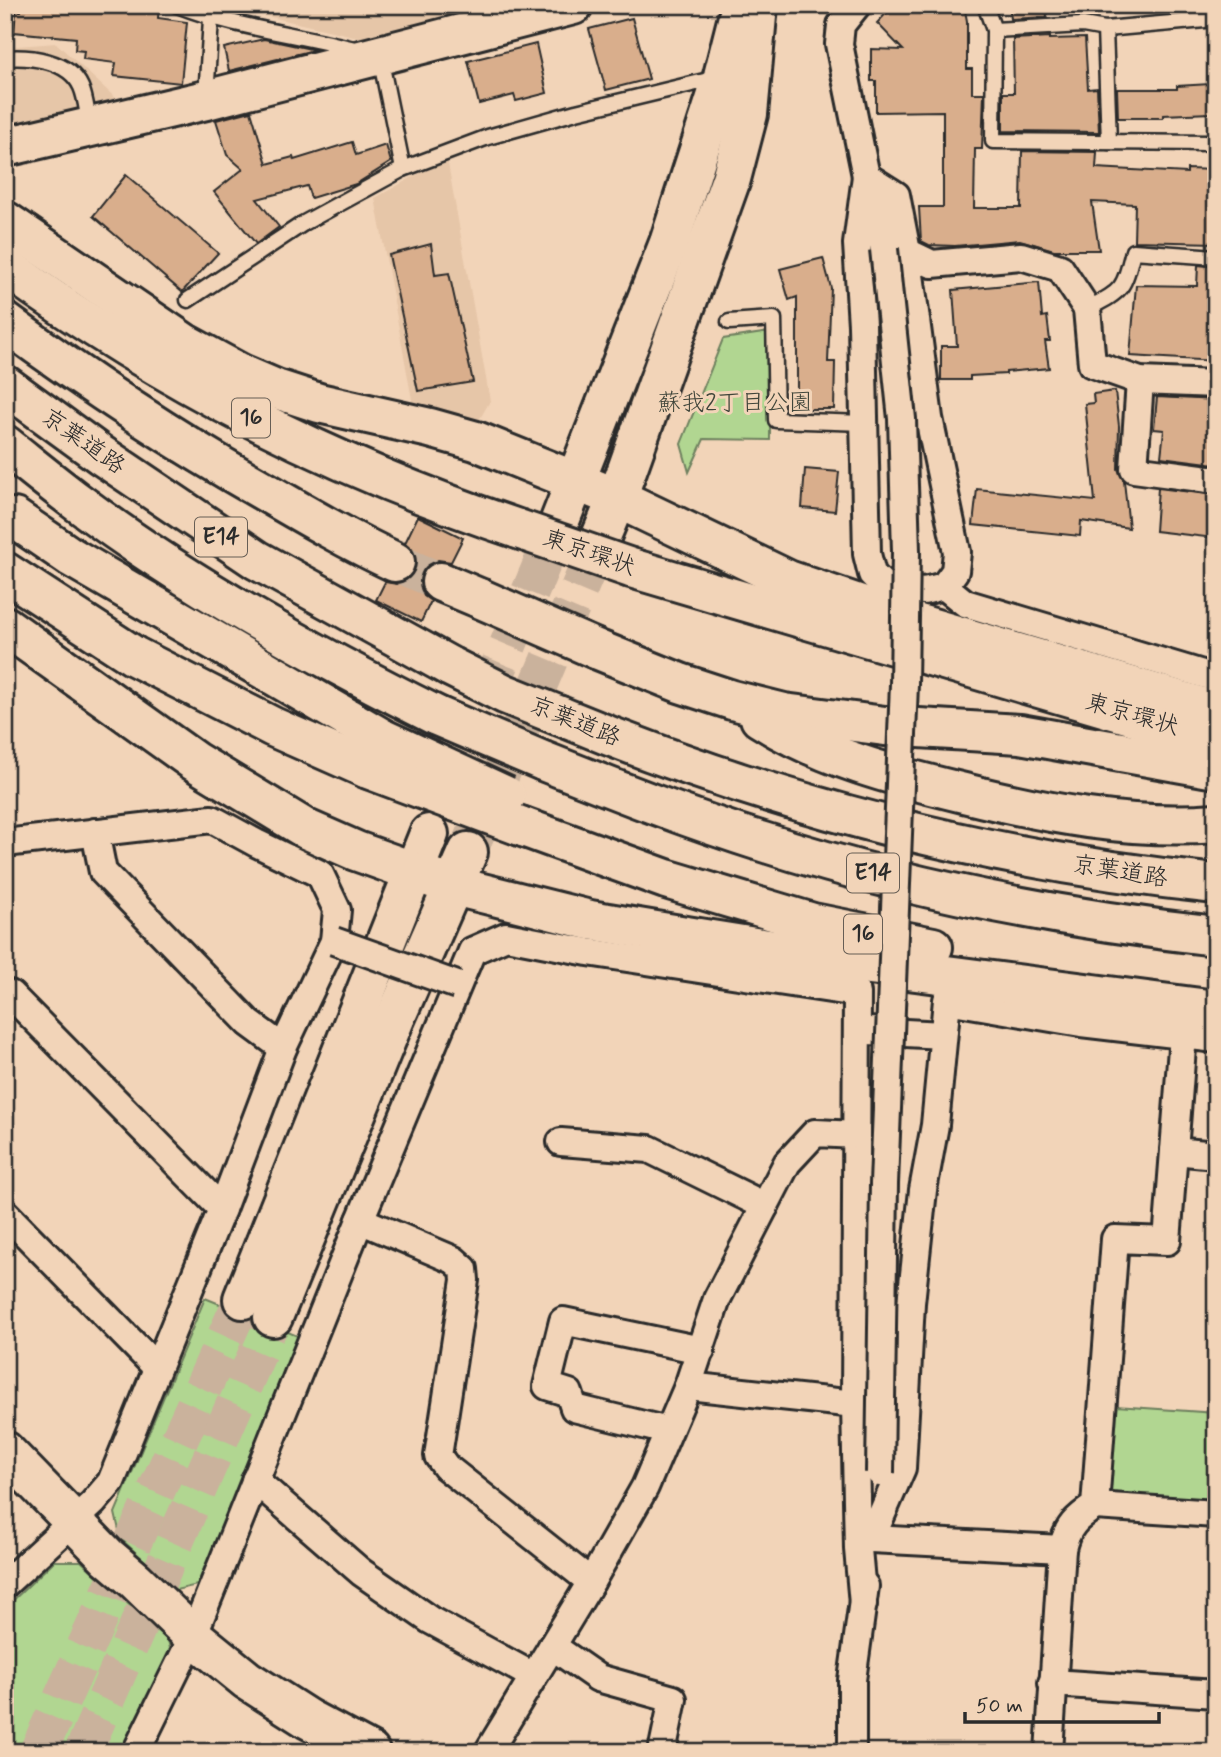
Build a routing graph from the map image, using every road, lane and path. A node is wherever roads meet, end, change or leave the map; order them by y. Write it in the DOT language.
graph roads {
  1 [pos="177,5"];
  2 [pos="573,5"];
  3 [pos="741,5"];
  4 [pos="758,5"];
  5 [pos="857,5"];
  6 [pos="985,5"];
  7 [pos="211,19"];
  8 [pos="1216,19"];
  9 [pos="1105,29"];
  10 [pos="994,30"];
  11 [pos="380,56"];
  12 [pos="5,58"];
  13 [pos="723,76"];
  14 [pos="206,100"];
  15 [pos="90,127"];
  16 [pos="1109,142"];
  17 [pos="1212,143"];
  18 [pos="5,148"];
  19 [pos="403,169"];
  20 [pos="866,176"];
  21 [pos="5,221"];
  22 [pos="895,251"];
  23 [pos="1216,257"];
  24 [pos="5,266"];
  25 [pos="188,300"];
  26 [pos="1087,309"];
  27 [pos="5,321"];
  28 [pos="729,322"];
  29 [pos="1140,381"];
  30 [pos="1216,384"];
  31 [pos="5,385"];
  32 [pos="864,423"];
  33 [pos="5,445"];
  34 [pos="1216,480"];
  35 [pos="576,482"];
  36 [pos="617,498"];
  37 [pos="14,518"];
  38 [pos="559,523"];
  39 [pos="600,539"];
  40 [pos="395,562"];
  41 [pos="5,572"];
  42 [pos="441,582"];
  43 [pos="944,586"];
  44 [pos="5,626"];
  45 [pos="1216,678"];
  46 [pos="732,700"];
  47 [pos="1216,711"];
  48 [pos="1216,740"];
  49 [pos="375,754"];
  50 [pos="1216,769"];
  51 [pos="1216,822"];
  52 [pos="95,832"];
  53 [pos="429,834"];
  54 [pos="5,843"];
  55 [pos="461,869"];
  56 [pos="414,872"];
  57 [pos="1216,884"];
  58 [pos="1216,936"];
  59 [pos="334,941"];
  60 [pos="457,985"];
  61 [pos="1216,986"];
  62 [pos="7,990"];
  63 [pos="1216,1010"];
  64 [pos="857,1031"];
  65 [pos="943,1035"];
  66 [pos="1183,1035"];
  67 [pos="1216,1038"];
  68 [pos="283,1048"];
  69 [pos="857,1135"];
  70 [pos="561,1142"];
  71 [pos="1174,1151"];
  72 [pos="1216,1155"];
  73 [pos="765,1206"];
  74 [pos="222,1209"];
  75 [pos="5,1213"];
  76 [pos="360,1220"];
  77 [pos="701,1350"];
  78 [pos="157,1368"];
  79 [pos="688,1386"];
  80 [pos="855,1404"];
  81 [pos="668,1431"];
  82 [pos="5,1451"];
  83 [pos="255,1480"];
  84 [pos="1095,1506"];
  85 [pos="1216,1514"];
  86 [pos="72,1520"];
  87 [pos="871,1539"];
  88 [pos="1062,1549"];
  89 [pos="591,1582"];
  90 [pos="5,1584"];
  91 [pos="863,1604"];
  92 [pos="193,1636"];
  93 [pos="552,1646"];
  94 [pos="533,1676"];
  95 [pos="1052,1683"];
  96 [pos="1216,1694"];
  97 [pos="136,1752"];
  98 [pos="370,1752"];
  99 [pos="488,1752"];
  100 [pos="662,1752"];
  101 [pos="852,1752"];
  102 [pos="1049,1752"];
  1 -- 7 [label="lane"];
  2 -- 11 [label="main road"];
  3 -- 13 [label="main road"];
  4 -- 36 [label="main road"];
  5 -- 20 [label="street"];
  6 -- 10 [label="lane"];
  7 -- 11 [label="lane"];
  7 -- 14 [label="lane"];
  8 -- 9 [label="lane"];
  9 -- 10 [label="lane"];
  9 -- 16 [label="lane"];
  10 -- 16 [label="lane"];
  11 -- 14 [label="main road"];
  11 -- 19 [label="lane"];
  12 -- 15 [label="lane"];
  13 -- 19 [label="lane"];
  13 -- 35 [label="main road"];
  14 -- 15 [label="main road"];
  15 -- 18 [label="main road"];
  16 -- 17 [label="lane"];
  19 -- 25 [label="lane"];
  20 -- 22 [label="street"];
  20 -- 32 [label="street"];
  21 -- 35 [label="main road"];
  22 -- 26 [label="street"];
  22 -- 43 [label="street"];
  22 -- 87 [label="street, bridge"];
  23 -- 26 [label="lane"];
  24 -- 48 [label="main road, 東京環状 / 16, bridge"];
  26 -- 29 [label="street"];
  27 -- 40 [label="main road"];
  28 -- 32 [label="lane"];
  29 -- 30 [label="street"];
  29 -- 34 [label="street"];
  31 -- 57 [label="main road, 京葉道路 / E14, bridge"];
  32 -- 43 [label="street"];
  33 -- 58 [label="main road, 京葉道路 / E14, bridge"];
  35 -- 36 [label="main road"];
  35 -- 38 [label="main road"];
  36 -- 39 [label="main road"];
  36 -- 47 [label="main road"];
  37 -- 49 [label="main road"];
  41 -- 49 [label="main road"];
  42 -- 46 [label="main road, bridge"];
  43 -- 45 [label="street"];
  44 -- 56 [label="main road, 16"];
  46 -- 50 [label="main road"];
  46 -- 51 [label="main road"];
  49 -- 61 [label="main road, 16, bridge"];
  52 -- 54 [label="street"];
  52 -- 59 [label="street"];
  52 -- 68 [label="street"];
  53 -- 56 [label="main road"];
  55 -- 56 [label="main road, 16"];
  55 -- 56 [label="main road"];
  55 -- 63 [label="main road, 16"];
  59 -- 60 [label="street, bridge"];
  59 -- 68 [label="street"];
  60 -- 64 [label="street"];
  60 -- 76 [label="street"];
  62 -- 74 [label="street"];
  64 -- 65 [label="street"];
  64 -- 69 [label="street"];
  65 -- 66 [label="street"];
  65 -- 87 [label="street"];
  66 -- 67 [label="street"];
  66 -- 71 [label="street"];
  68 -- 74 [label="street"];
  69 -- 73 [label="street"];
  69 -- 80 [label="street"];
  70 -- 73 [label="street"];
  71 -- 72 [label="street"];
  71 -- 84 [label="street"];
  73 -- 77 [label="street"];
  74 -- 78 [label="street"];
  75 -- 78 [label="street"];
  76 -- 83 [label="street"];
  76 -- 89 [label="street"];
  77 -- 79 [label="street"];
  77 -- 81 [label="street"];
  78 -- 86 [label="street"];
  79 -- 80 [label="street"];
  79 -- 81 [label="street"];
  80 -- 91 [label="street"];
  81 -- 89 [label="street"];
  82 -- 86 [label="main road"];
  83 -- 92 [label="street"];
  83 -- 94 [label="street"];
  84 -- 85 [label="street"];
  84 -- 88 [label="street"];
  86 -- 90 [label="street"];
  86 -- 92 [label="main road"];
  87 -- 88 [label="street"];
  87 -- 91 [label="street"];
  88 -- 95 [label="street"];
  89 -- 93 [label="street"];
  91 -- 101 [label="street"];
  92 -- 97 [label="street"];
  92 -- 98 [label="main road"];
  93 -- 94 [label="street"];
  93 -- 100 [label="street"];
  94 -- 99 [label="street"];
  95 -- 96 [label="street"];
  95 -- 102 [label="street"];
}
